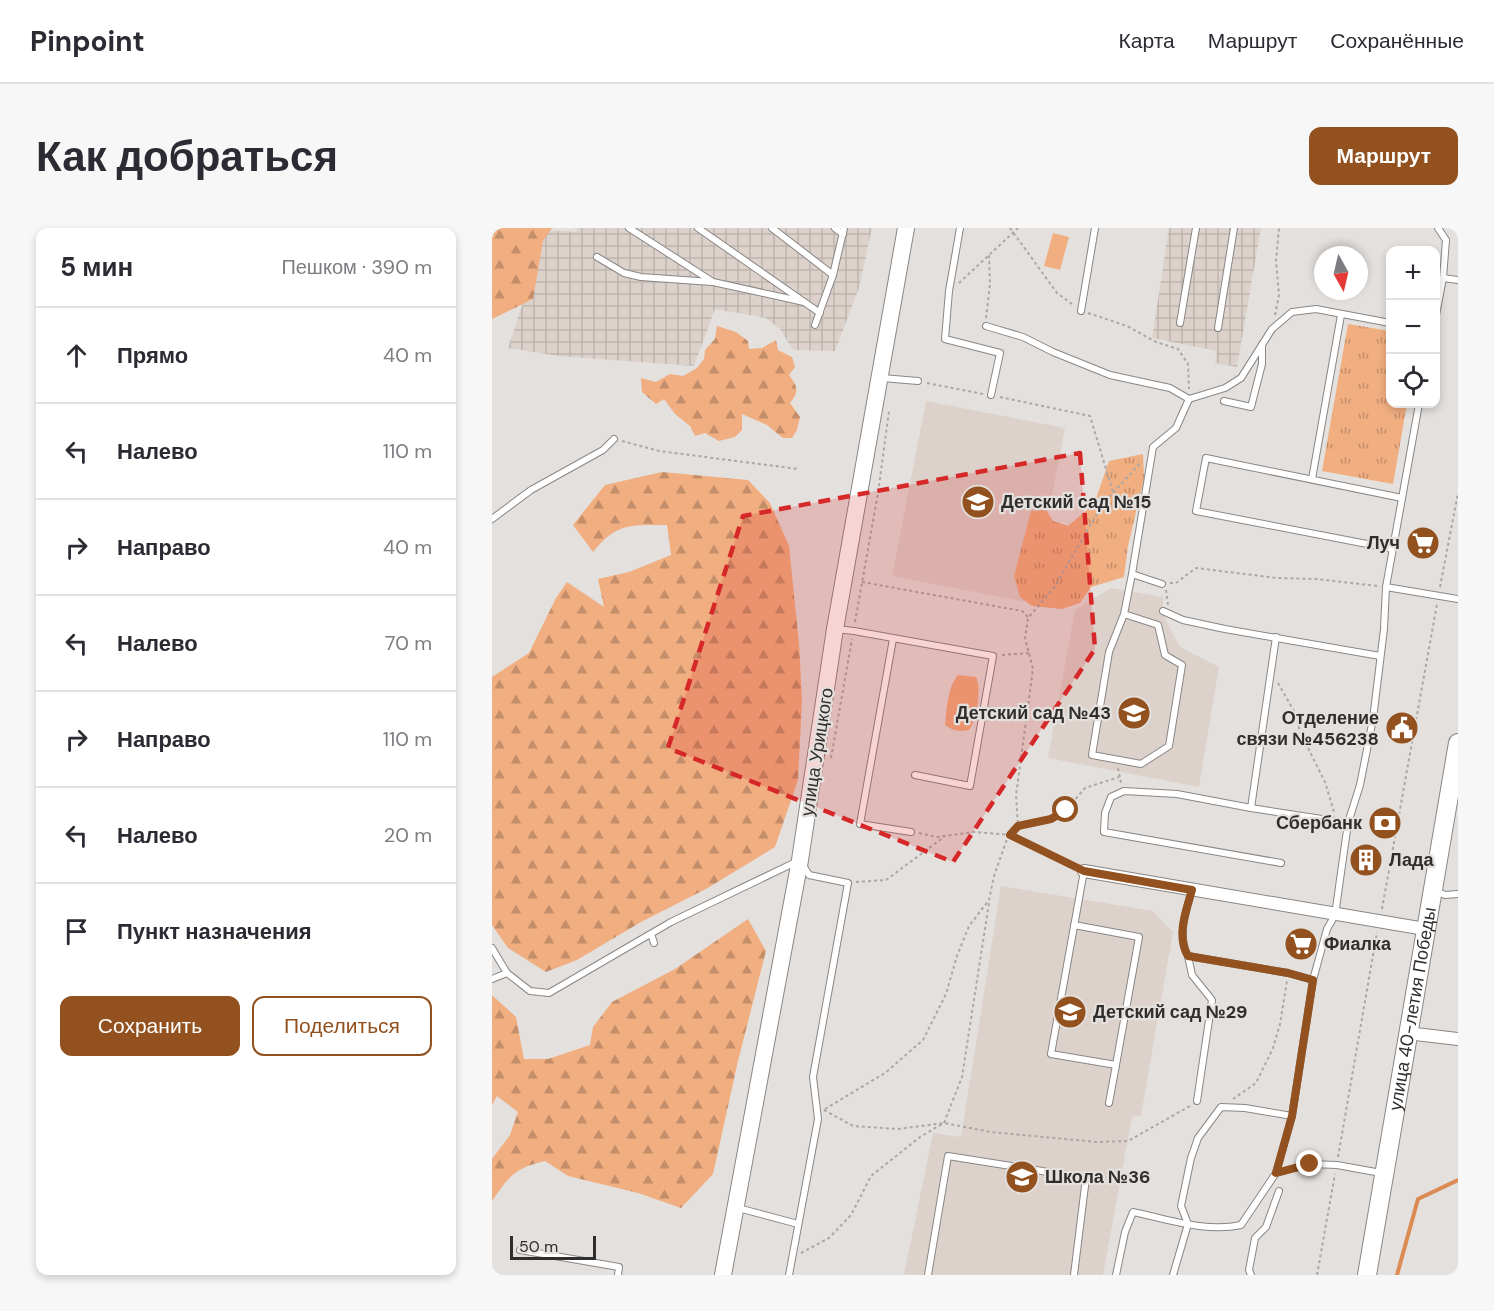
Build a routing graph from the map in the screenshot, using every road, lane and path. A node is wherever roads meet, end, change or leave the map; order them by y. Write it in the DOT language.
graph roads {
  1 [pos="629,228"];
  2 [pos="698,228"];
  3 [pos="772,228"];
  4 [pos="835,228"];
  5 [pos="906,228"];
  6 [pos="960,228"];
  7 [pos="1010,228"];
  8 [pos="1018,228"];
  9 [pos="1095,228"];
  10 [pos="1196,228"];
  11 [pos="1234,228"];
  12 [pos="1279,228"];
  13 [pos="1438,228"];
  14 [pos="844,231"];
  15 [pos="1014,233"];
  16 [pos="989,255"];
  17 [pos="597,257"];
  18 [pos="833,275"];
  19 [pos="1443,278"];
  20 [pos="1458,280"];
  21 [pos="713,282"];
  22 [pos="949,291"];
  23 [pos="1439,300"];
  24 [pos="804,302"];
  25 [pos="1081,311"];
  26 [pos="820,313"];
  27 [pos="1341,315"];
  28 [pos="1386,322"];
  29 [pos="1180,323"];
  30 [pos="815,325"];
  31 [pos="986,326"];
  32 [pos="1218,328"];
  33 [pos="1272,329"];
  34 [pos="1262,345"];
  35 [pos="879,377"];
  36 [pos="918,381"];
  37 [pos="992,396"];
  38 [pos="1189,399"];
  39 [pos="1224,401"];
  40 [pos="1418,408"];
  41 [pos="614,439"];
  42 [pos="1153,447"];
  43 [pos="798,470"];
  44 [pos="1312,479"];
  45 [pos="1113,493"];
  46 [pos="1458,493"];
  47 [pos="1402,498"];
  48 [pos="492,519"];
  49 [pos="1393,549"];
  50 [pos="1132,574"];
  51 [pos="862,582"];
  52 [pos="1162,585"];
  53 [pos="1386,587"];
  54 [pos="1438,596"];
  55 [pos="1458,599"];
  56 [pos="1166,612"];
  57 [pos="1124,614"];
  58 [pos="1028,618"];
  59 [pos="835,629"];
  60 [pos="1276,637"];
  61 [pos="893,639"];
  62 [pos="1029,652"];
  63 [pos="993,656"];
  64 [pos="1380,656"];
  65 [pos="1272,667"];
  66 [pos="1458,743"];
  67 [pos="1120,760"];
  68 [pos="915,775"];
  69 [pos="1119,777"];
  70 [pos="1124,791"];
  71 [pos="1251,808"];
  72 [pos="1335,821"];
  73 [pos="1348,823"];
  74 [pos="1018,826"];
  75 [pos="911,832"];
  76 [pos="947,835"];
  77 [pos="1010,835"];
  78 [pos="800,860"];
  79 [pos="1281,863"];
  80 [pos="1084,871"];
  81 [pos="848,883"];
  82 [pos="1192,890"];
  83 [pos="1433,890"];
  84 [pos="1458,894"];
  85 [pos="990,900"];
  86 [pos="1335,915"];
  87 [pos="1379,922"];
  88 [pos="1074,925"];
  89 [pos="1425,929"];
  90 [pos="651,934"];
  91 [pos="654,943"];
  92 [pos="492,948"];
  93 [pos="1188,956"];
  94 [pos="507,973"];
  95 [pos="1288,973"];
  96 [pos="492,979"];
  97 [pos="1313,980"];
  98 [pos="1407,1033"];
  99 [pos="1458,1039"];
  100 [pos="1116,1065"];
  101 [pos="1197,1101"];
  102 [pos="1109,1103"];
  103 [pos="1221,1107"];
  104 [pos="1292,1116"];
  105 [pos="944,1123"];
  106 [pos="1337,1165"];
  107 [pos="1276,1173"];
  108 [pos="1385,1174"];
  109 [pos="1279,1191"];
  110 [pos="736,1207"];
  111 [pos="798,1224"];
  112 [pos="1188,1224"];
  113 [pos="520,1250"];
  114 [pos="792,1257"];
  115 [pos="618,1275"];
  116 [pos="723,1275"];
  117 [pos="789,1275"];
  118 [pos="928,1275"];
  119 [pos="1074,1275"];
  120 [pos="1116,1275"];
  121 [pos="1173,1275"];
  122 [pos="1251,1275"];
  123 [pos="1317,1275"];
  124 [pos="1367,1275"];
  1 -- 21 [label="lane"];
  2 -- 24 [label="lane"];
  3 -- 18 [label="lane"];
  4 -- 14 [label="lane"];
  5 -- 35 [label="street, улица Урицкого"];
  6 -- 22 [label="lane"];
  7 -- 15 [label="path"];
  8 -- 15 [label="path"];
  9 -- 25 [label="lane"];
  10 -- 29 [label="lane"];
  11 -- 32 [label="lane"];
  12 -- 33 [label="path"];
  13 -- 19 [label="lane"];
  14 -- 18 [label="lane"];
  15 -- 16 [label="path"];
  15 -- 25 [label="path"];
  16 -- 22 [label="path"];
  16 -- 31 [label="path"];
  17 -- 21 [label="lane"];
  18 -- 26 [label="lane"];
  19 -- 20 [label="lane"];
  19 -- 23 [label="lane"];
  21 -- 24 [label="lane"];
  22 -- 37 [label="lane"];
  24 -- 26 [label="lane"];
  25 -- 38 [label="path"];
  26 -- 30 [label="lane"];
  27 -- 28 [label="lane"];
  27 -- 33 [label="lane"];
  27 -- 44 [label="lane"];
  31 -- 38 [label="lane"];
  33 -- 34 [label="lane"];
  34 -- 38 [label="lane"];
  34 -- 39 [label="lane"];
  35 -- 36 [label="lane"];
  35 -- 59 [label="street, улица Урицкого"];
  36 -- 37 [label="path"];
  37 -- 45 [label="path"];
  38 -- 42 [label="lane"];
  40 -- 47 [label="lane"];
  41 -- 43 [label="path"];
  41 -- 48 [label="lane"];
  42 -- 45 [label="path"];
  42 -- 50 [label="lane"];
  44 -- 47 [label="lane"];
  44 -- 49 [label="lane"];
  45 -- 58 [label="path"];
  46 -- 54 [label="path"];
  47 -- 49 [label="lane"];
  49 -- 53 [label="lane"];
  50 -- 52 [label="lane"];
  50 -- 57 [label="lane"];
  51 -- 58 [label="path"];
  52 -- 53 [label="path"];
  52 -- 56 [label="path"];
  53 -- 54 [label="lane"];
  53 -- 64 [label="lane"];
  54 -- 55 [label="lane"];
  54 -- 87 [label="path"];
  56 -- 60 [label="lane"];
  57 -- 67 [label="lane"];
  57 -- 67 [label="lane"];
  58 -- 62 [label="path"];
  59 -- 61 [label="lane"];
  59 -- 78 [label="street, улица Урицкого"];
  60 -- 64 [label="lane"];
  60 -- 65 [label="lane"];
  61 -- 63 [label="lane"];
  61 -- 75 [label="lane"];
  62 -- 63 [label="path"];
  62 -- 74 [label="path"];
  63 -- 68 [label="lane"];
  64 -- 73 [label="lane"];
  65 -- 71 [label="lane"];
  65 -- 72 [label="path"];
  66 -- 83 [label="main road, улица 40-летия Победы"];
  67 -- 69 [label="path"];
  69 -- 70 [label="path"];
  69 -- 74 [label="path"];
  70 -- 71 [label="lane"];
  70 -- 79 [label="lane"];
  71 -- 72 [label="lane"];
  72 -- 73 [label="lane"];
  73 -- 86 [label="lane"];
  74 -- 77 [label="path"];
  75 -- 76 [label="path"];
  76 -- 77 [label="path"];
  76 -- 81 [label="path"];
  77 -- 80 [label="path"];
  77 -- 85 [label="path"];
  78 -- 81 [label="lane"];
  78 -- 90 [label="lane"];
  78 -- 110 [label="street, улица Урицкого"];
  80 -- 82 [label="street"];
  80 -- 88 [label="lane"];
  81 -- 111 [label="lane"];
  82 -- 86 [label="street"];
  82 -- 93 [label="lane"];
  83 -- 84 [label="lane"];
  83 -- 89 [label="main road, улица 40-летия Победы"];
  85 -- 105 [label="path"];
  85 -- 105 [label="path"];
  86 -- 87 [label="street"];
  86 -- 97 [label="lane"];
  87 -- 89 [label="street"];
  87 -- 106 [label="path"];
  88 -- 100 [label="lane"];
  88 -- 100 [label="lane"];
  89 -- 98 [label="main road, улица 40-летия Победы"];
  90 -- 91 [label="lane"];
  90 -- 94 [label="lane"];
  92 -- 94 [label="lane"];
  93 -- 95 [label="lane"];
  93 -- 101 [label="lane"];
  94 -- 96 [label="lane"];
  95 -- 97 [label="lane"];
  95 -- 103 [label="path"];
  97 -- 104 [label="lane"];
  98 -- 99 [label="street"];
  98 -- 108 [label="main road, улица 40-летия Победы"];
  100 -- 102 [label="lane"];
  101 -- 105 [label="path"];
  103 -- 104 [label="lane"];
  103 -- 112 [label="lane"];
  104 -- 107 [label="lane"];
  105 -- 114 [label="path"];
  106 -- 107 [label="lane"];
  106 -- 108 [label="lane"];
  106 -- 123 [label="path"];
  107 -- 112 [label="lane"];
  108 -- 124 [label="main road, улица 40-летия Победы"];
  109 -- 122 [label="lane"];
  110 -- 111 [label="lane"];
  110 -- 116 [label="street, улица Урицкого"];
  111 -- 114 [label="lane"];
  112 -- 120 [label="lane"];
  112 -- 121 [label="lane"];
  113 -- 115 [label="lane"];
  114 -- 117 [label="lane"];
  118 -- 119 [label="lane"];
}
